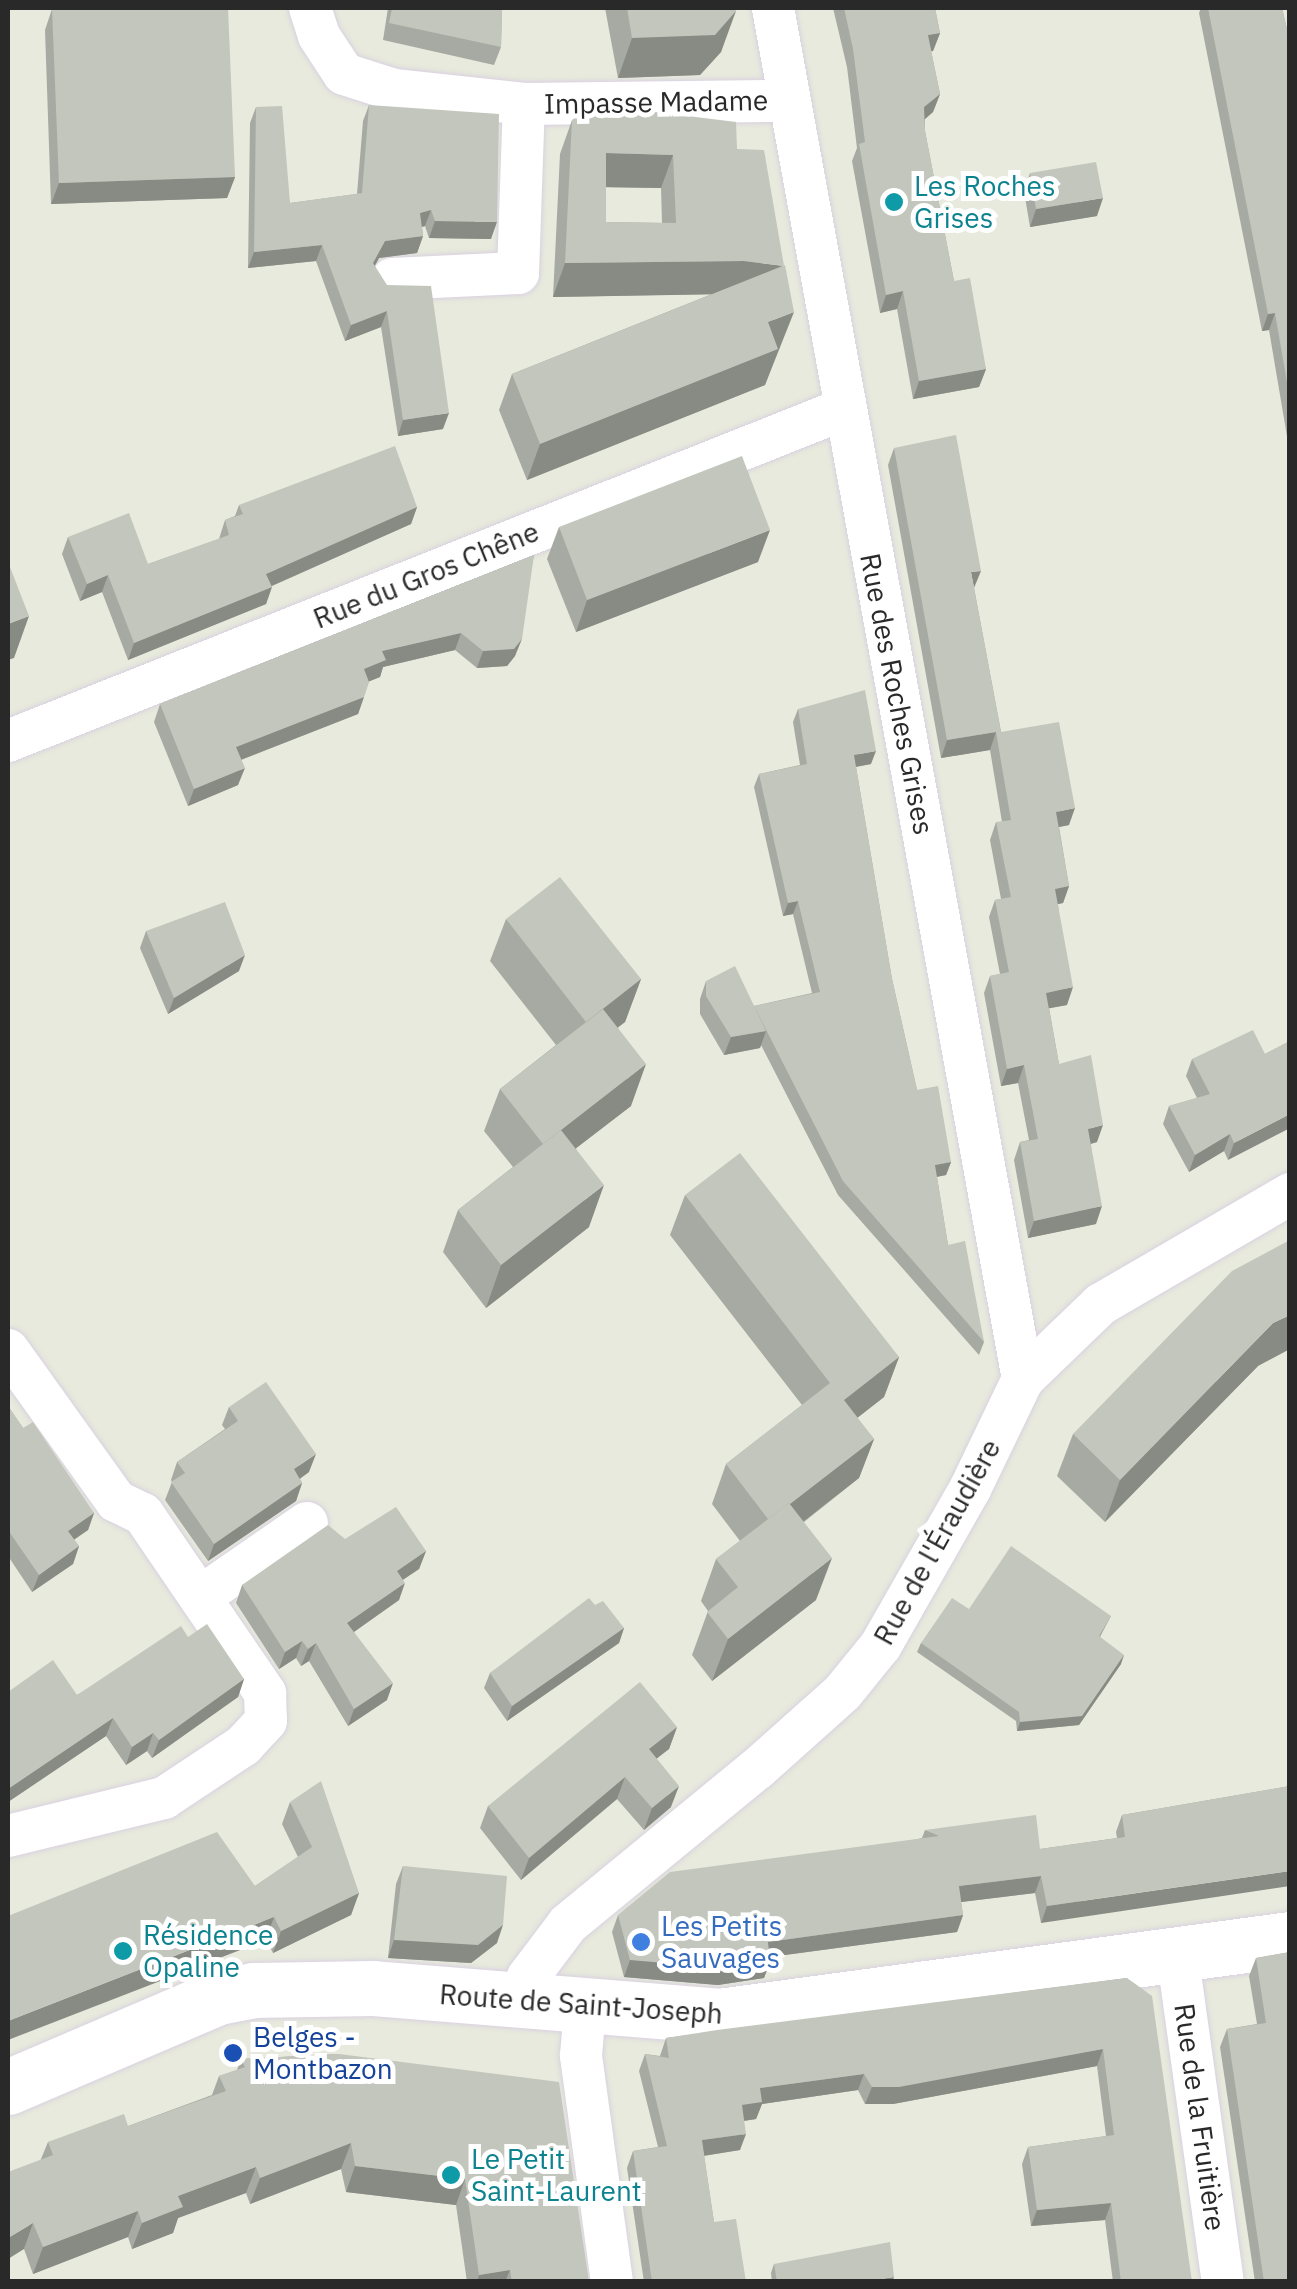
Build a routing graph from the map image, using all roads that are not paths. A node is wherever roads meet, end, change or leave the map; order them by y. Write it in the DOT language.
graph roads {
  1 [pos="310,8"];
  2 [pos="773,8"];
  3 [pos="787,101"];
  4 [pos="524,104"];
  5 [pos="392,280"];
  6 [pos="844,409"];
  7 [pos="8,741"];
  8 [pos="1290,1194"];
  9 [pos="8,1350"];
  10 [pos="1022,1380"];
  11 [pos="307,1522"];
  12 [pos="200,1597"];
  13 [pos="8,1836"];
  14 [pos="1290,1939"];
  15 [pos="1177,1952"];
  16 [pos="521,2003"];
  17 [pos="585,2009"];
  18 [pos="8,2087"];
  19 [pos="612,2282"];
  20 [pos="1223,2282"];
  1 -- 4 [label="street, Impasse Madame"];
  2 -- 3 [label="street, Rue des Roches Grises"];
  3 -- 4 [label="street, Impasse Madame"];
  3 -- 6 [label="street, Rue des Roches Grises"];
  4 -- 5 [label="street, Impasse Madame"];
  6 -- 7 [label="street, Rue du Gros Chêne"];
  6 -- 10 [label="street, Rue des Roches Grises"];
  8 -- 10 [label="street, Rue de l'Éraudière"];
  9 -- 12 [label="street"];
  10 -- 16 [label="street, Rue de l'Éraudière"];
  11 -- 12 [label="street"];
  12 -- 13 [label="street"];
  14 -- 15 [label="street, Route de Saint-Joseph"];
  15 -- 17 [label="street, Route de Saint-Joseph"];
  15 -- 20 [label="street, Rue de la Fruitière"];
  16 -- 17 [label="street, Route de Saint-Joseph"];
  16 -- 18 [label="street, Route de Saint-Joseph"];
  17 -- 19 [label="street"];
}
